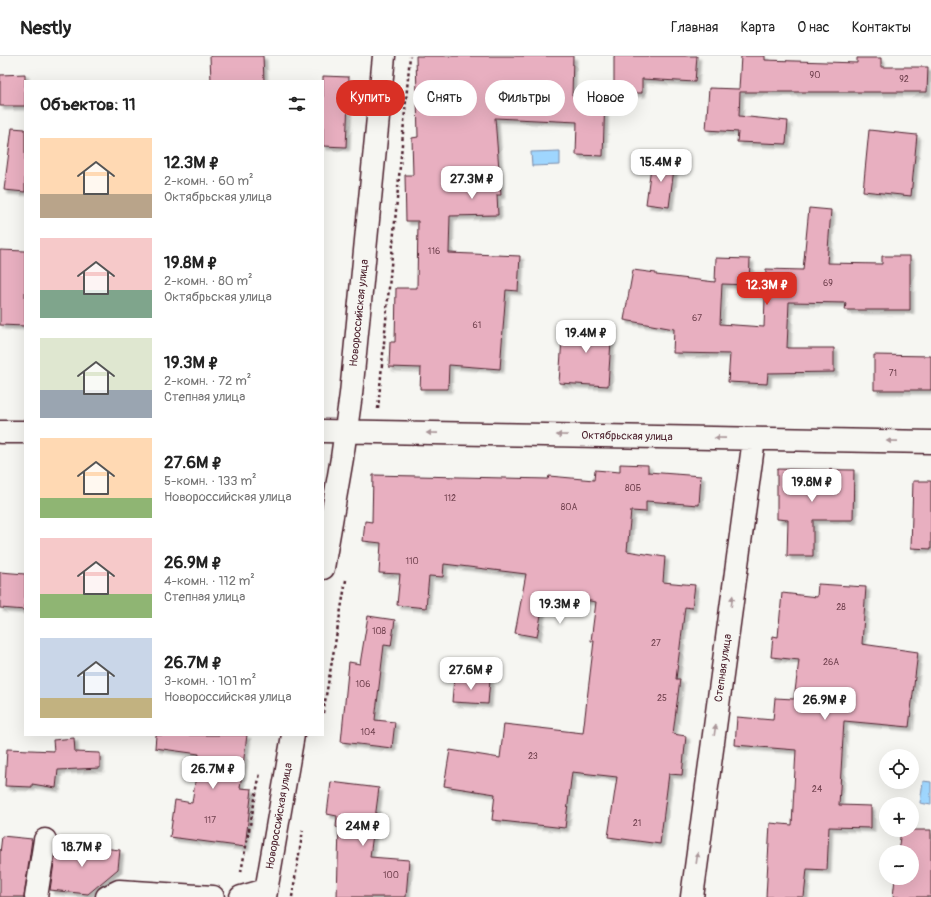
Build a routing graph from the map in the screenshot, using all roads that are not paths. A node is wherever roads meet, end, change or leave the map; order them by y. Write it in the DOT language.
graph roads {
  1 [pos="384,56"];
  2 [pos="324,431"];
  3 [pos="347,431"];
  4 [pos="0,432"];
  5 [pos="24,432"];
  6 [pos="754,439"];
  7 [pos="931,442"];
  8 [pos="324,562"];
  9 [pos="293,736"];
  10 [pos="45,840"];
  11 [pos="265,894"];
  12 [pos="36,897"];
  13 [pos="108,897"];
  14 [pos="213,897"];
  15 [pos="241,897"];
  16 [pos="692,897"];
  1 -- 3 [label="street, Новороссийская улица"];
  2 -- 3 [label="street, Октябрьская улица"];
  6 -- 3 [label="street, Октябрьская улица, one-way"];
  3 -- 8 [label="street, Новороссийская улица"];
  4 -- 5 [label="street"];
  7 -- 6 [label="street, Октябрьская улица, one-way"];
  16 -- 6 [label="street, Степная улица, one-way"];
  9 -- 11 [label="street, Новороссийская улица"];
  10 -- 12 [label="street"];
  11 -- 15 [label="street"];
  13 -- 14 [label="street"];
}
